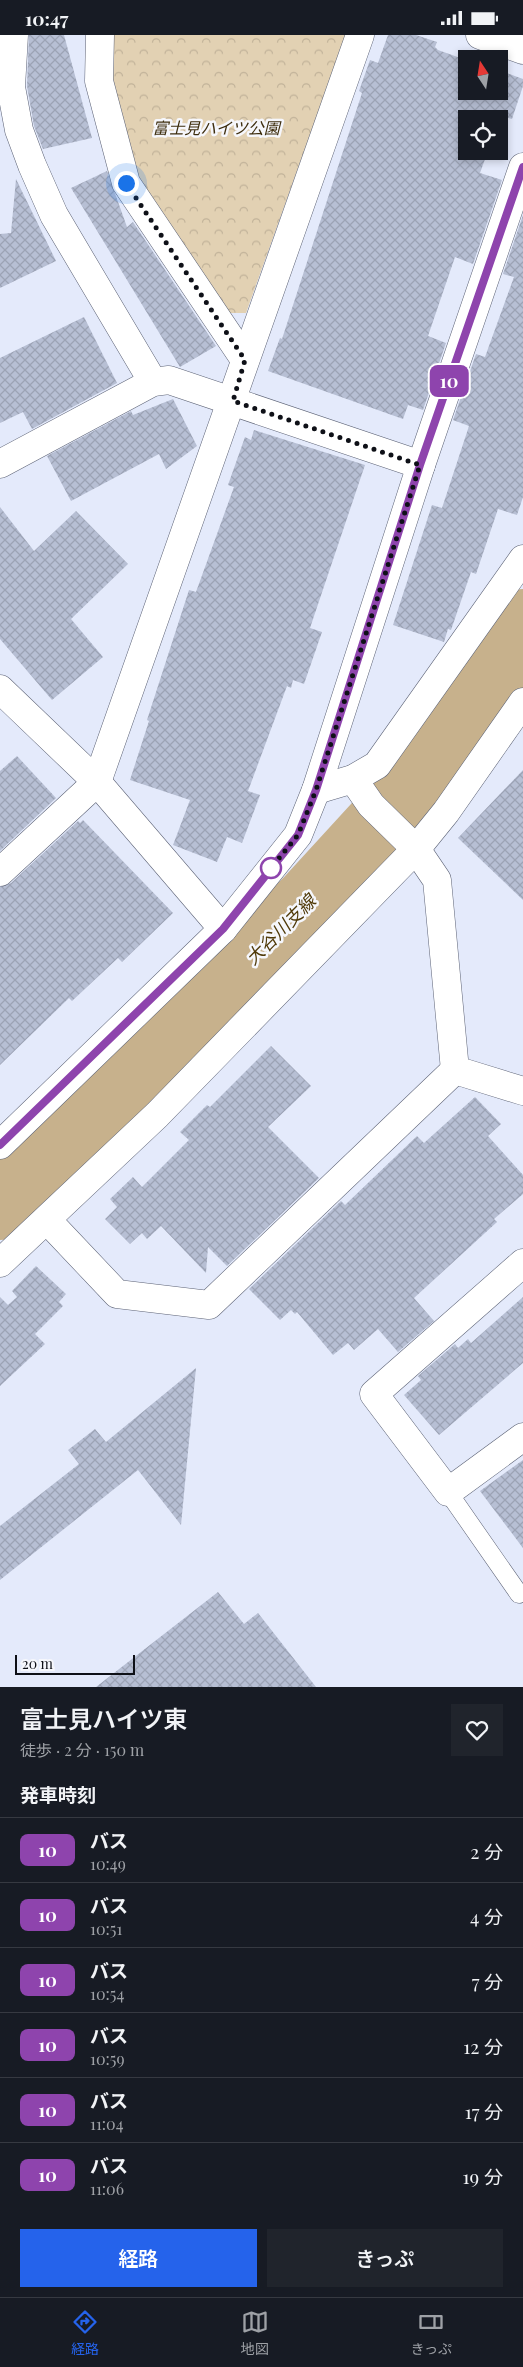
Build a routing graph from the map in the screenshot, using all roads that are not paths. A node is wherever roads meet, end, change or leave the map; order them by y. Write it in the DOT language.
graph roads {
  1 [pos="14,35"];
  2 [pos="100,35"];
  3 [pos="360,35"];
  4 [pos="480,35"];
  5 [pos="523,50"];
  6 [pos="523,167"];
  7 [pos="245,360"];
  8 [pos="153,382"];
  9 [pos="233,401"];
  10 [pos="0,464"];
  11 [pos="420,465"];
  12 [pos="523,559"];
  13 [pos="0,689"];
  14 [pos="523,703"];
  15 [pos="353,779"];
  16 [pos="98,781"];
  17 [pos="316,790"];
  18 [pos="409,842"];
  19 [pos="0,872"];
  20 [pos="223,929"];
  21 [pos="454,1070"];
  22 [pos="523,1091"];
  23 [pos="0,1145"];
  24 [pos="47,1220"];
  25 [pos="0,1263"];
  26 [pos="523,1263"];
  27 [pos="523,1437"];
  28 [pos="448,1492"];
  29 [pos="519,1594"];
  1 -- 8 [label="street"];
  2 -- 7 [label="street"];
  3 -- 7 [label="street"];
  4 -- 5 [label="street"];
  6 -- 11 [label="street"];
  7 -- 9 [label="street"];
  8 -- 9 [label="street"];
  8 -- 10 [label="street"];
  9 -- 11 [label="street"];
  9 -- 16 [label="street"];
  11 -- 17 [label="street"];
  12 -- 15 [label="street"];
  13 -- 16 [label="street"];
  14 -- 18 [label="street"];
  15 -- 17 [label="street"];
  15 -- 18 [label="street"];
  16 -- 19 [label="street"];
  16 -- 20 [label="street"];
  17 -- 20 [label="street"];
  18 -- 21 [label="street"];
  18 -- 24 [label="street"];
  20 -- 23 [label="street"];
  21 -- 22 [label="street"];
  21 -- 24 [label="street"];
  24 -- 25 [label="street"];
  26 -- 28 [label="street"];
  27 -- 28 [label="street"];
  28 -- 29 [label="lane"];
}
